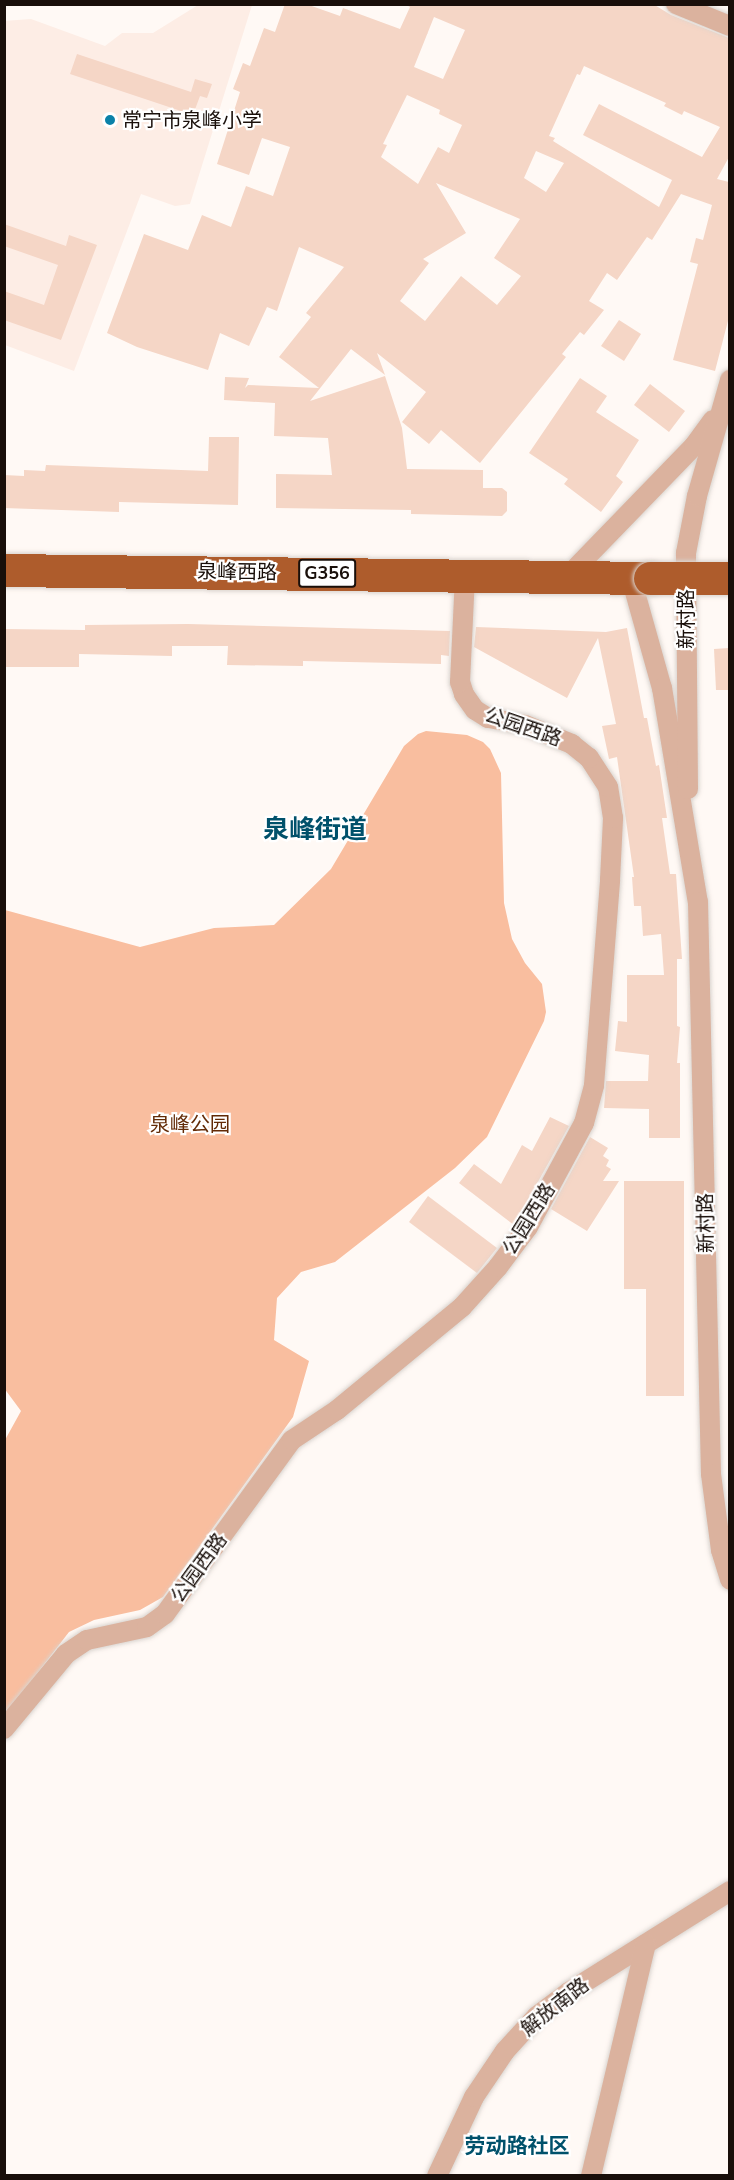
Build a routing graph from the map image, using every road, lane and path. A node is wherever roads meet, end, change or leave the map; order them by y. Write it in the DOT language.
graph roads {
  1 [pos="676,4"];
  2 [pos="729,26"];
  3 [pos="729,380"];
  4 [pos="723,402"];
  5 [pos="4,570"];
  6 [pos="465,576"];
  7 [pos="567,578"];
  8 [pos="640,578"];
  9 [pos="729,578"];
  10 [pos="691,864"];
  11 [pos="729,1580"];
  12 [pos="4,1729"];
  13 [pos="729,1891"];
  14 [pos="646,1944"];
  15 [pos="437,2175"];
  16 [pos="591,2175"];
  1 -- 2 [label="street"];
  3 -- 4 [label="street, 新村路"];
  4 -- 7 [label="street"];
  4 -- 10 [label="street, 新村路"];
  5 -- 6 [label="highway, 泉峰西路 / G356"];
  6 -- 7 [label="highway, 泉峰西路 / G356"];
  6 -- 12 [label="street, 公园西路"];
  7 -- 8 [label="highway, 泉峰西路 / G356"];
  8 -- 9 [label="highway, G356, bridge"];
  8 -- 10 [label="street, 新村路"];
  10 -- 11 [label="street, 新村路"];
  13 -- 14 [label="street, 解放南路"];
  14 -- 15 [label="street, 解放南路"];
  14 -- 16 [label="street"];
}
